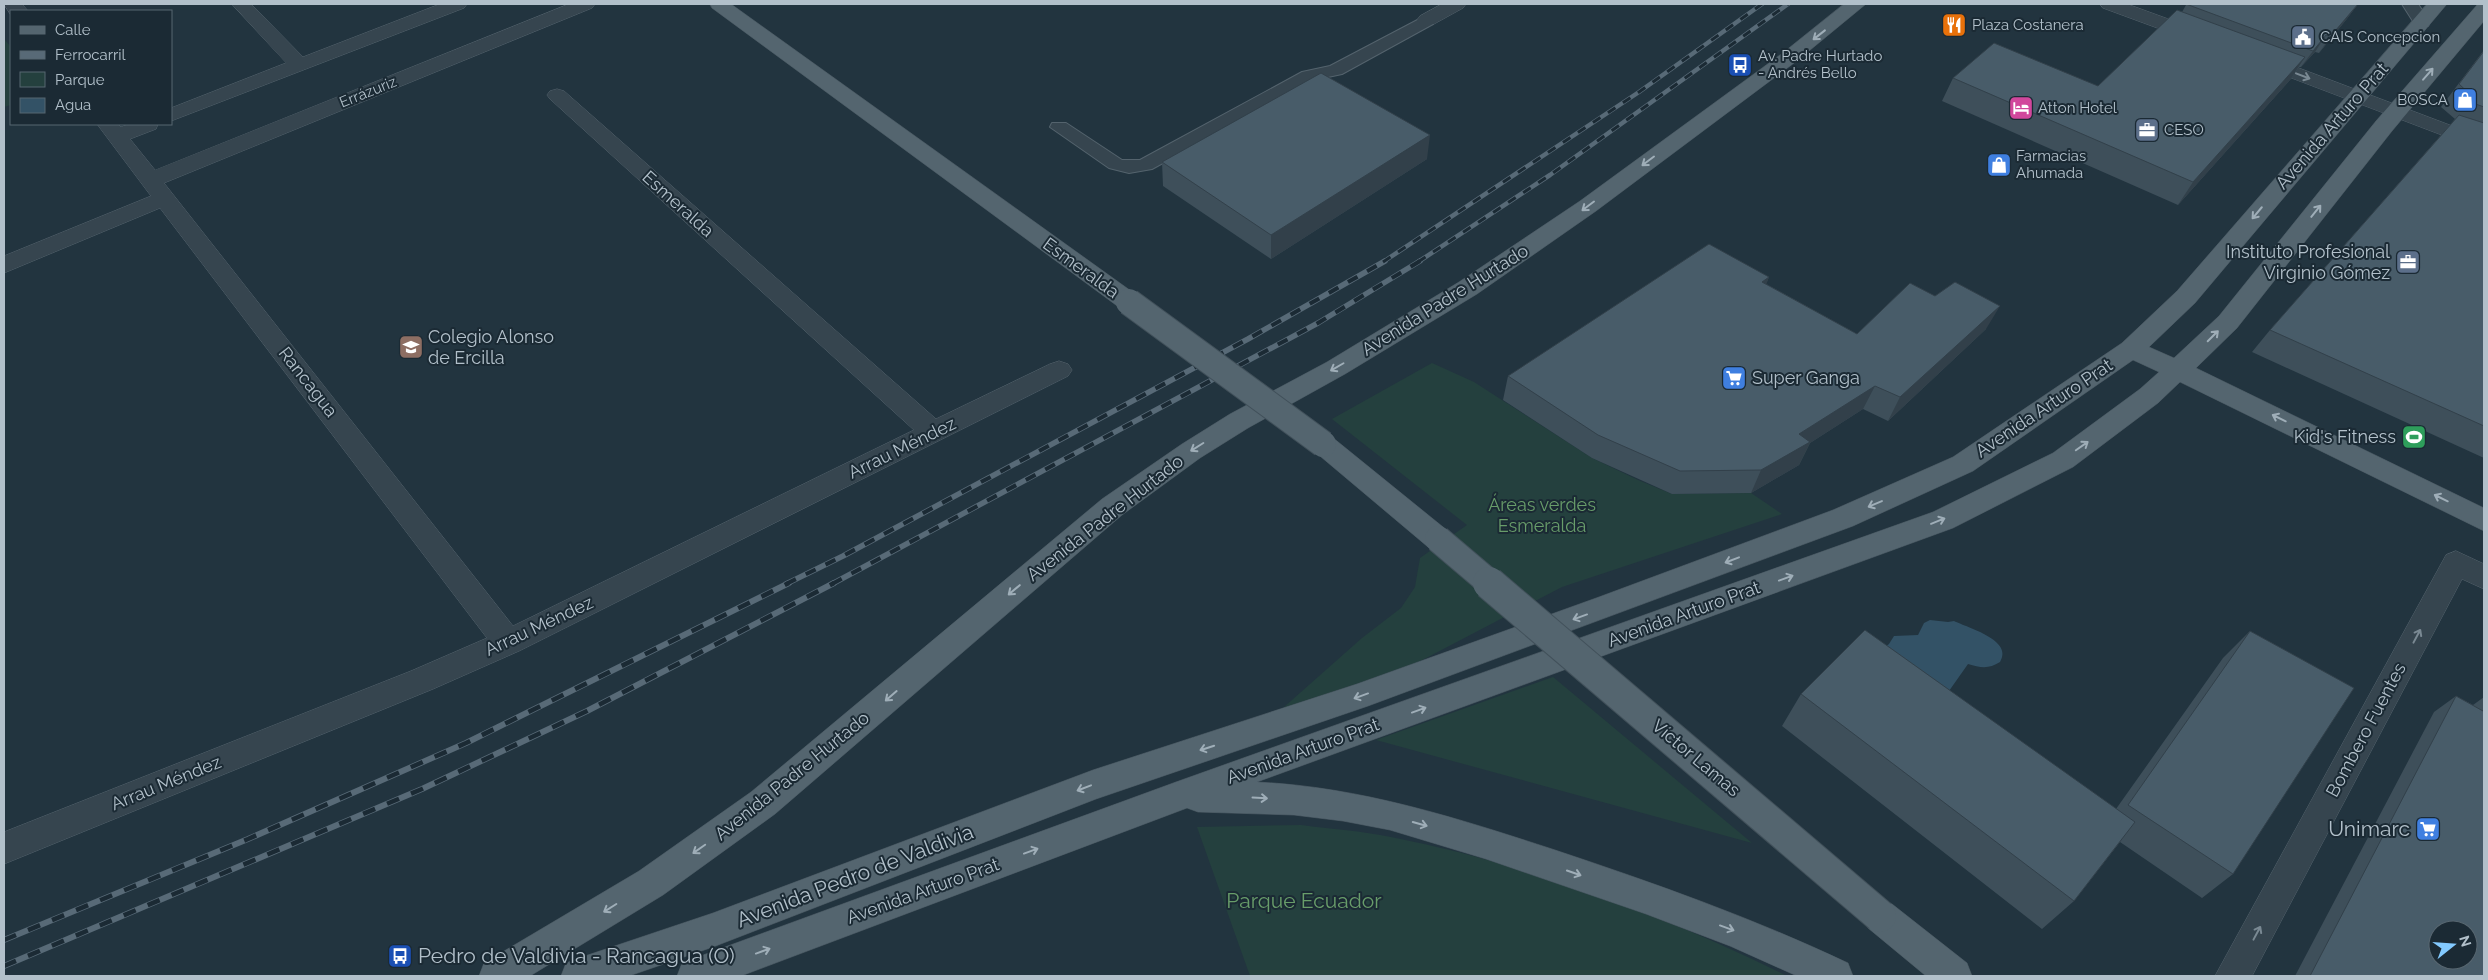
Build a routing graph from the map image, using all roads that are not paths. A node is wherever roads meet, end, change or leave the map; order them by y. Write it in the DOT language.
graph roads {
  1 [pos="241,4"];
  2 [pos="456,4"];
  3 [pos="585,4"];
  4 [pos="718,4"];
  5 [pos="1456,4"];
  6 [pos="1856,4"];
  7 [pos="2110,4"];
  8 [pos="2410,4"];
  9 [pos="2438,4"];
  10 [pos="2484,9"];
  11 [pos="420,10"];
  12 [pos="1427,20"];
  13 [pos="2422,22"];
  14 [pos="2210,41"];
  15 [pos="2238,52"];
  16 [pos="300,65"];
  17 [pos="557,95"];
  18 [pos="2357,96"];
  19 [pos="2397,111"];
  20 [pos="172,115"];
  21 [pos="142,125"];
  22 [pos="1059,127"];
  23 [pos="112,130"];
  24 [pos="2484,145"];
  25 [pos="158,189"];
  26 [pos="4,265"];
  27 [pos="2131,349"];
  28 [pos="1059,370"];
  29 [pos="2178,370"];
  30 [pos="933,432"];
  31 [pos="2484,520"];
  32 [pos="1438,539"];
  33 [pos="2484,577"];
  34 [pos="508,642"];
  35 [pos="1131,774"];
  36 [pos="1176,797"];
  37 [pos="8,838"];
  38 [pos="706,972"];
  39 [pos="497,976"];
  40 [pos="579,976"];
  41 [pos="1835,976"];
  42 [pos="1954,976"];
  43 [pos="2234,976"];
  1 -- 16 [label="street"];
  2 -- 11 [label="street"];
  3 -- 25 [label="street, Errázuriz"];
  4 -- 32 [label="main road, Esmeralda, bridge"];
  5 -- 12 [label="street"];
  6 -- 39 [label="main road, Avenida Padre Hurtado, one-way"];
  7 -- 14 [label="street"];
  8 -- 13 [label="lane"];
  9 -- 13 [label="main road, Avenida Arturo Prat"];
  19 -- 10 [label="main road, Avenida Arturo Prat, one-way"];
  11 -- 16 [label="street"];
  12 -- 22 [label="lane"];
  13 -- 18 [label="main road, Avenida Arturo Prat"];
  15 -- 18 [label="street, one-way"];
  16 -- 20 [label="street"];
  17 -- 30 [label="street, Esmeralda"];
  18 -- 19 [label="street"];
  18 -- 27 [label="main road, Avenida Arturo Prat, one-way"];
  19 -- 24 [label="street"];
  29 -- 19 [label="main road, Avenida Arturo Prat, one-way"];
  21 -- 23 [label="street"];
  23 -- 25 [label="street, Rancagua"];
  25 -- 26 [label="street, Errázuriz"];
  25 -- 34 [label="street, Rancagua"];
  27 -- 29 [label="main road"];
  27 -- 35 [label="main road, Avenida Arturo Prat, one-way"];
  28 -- 30 [label="street, Arrau Méndez"];
  31 -- 29 [label="main road, one-way"];
  36 -- 29 [label="main road, Avenida Arturo Prat, one-way"];
  30 -- 34 [label="street, Arrau Méndez"];
  32 -- 42 [label="main road, Víctor Lamas, bridge"];
  43 -- 33 [label="street, Bombero Fuentes, one-way"];
  34 -- 37 [label="street, Arrau Méndez"];
  35 -- 40 [label="main road, Avenida Pedro de Valdivia, one-way"];
  38 -- 36 [label="main road, Avenida Arturo Prat, one-way"];
  36 -- 41 [label="main road, one-way"];
}
